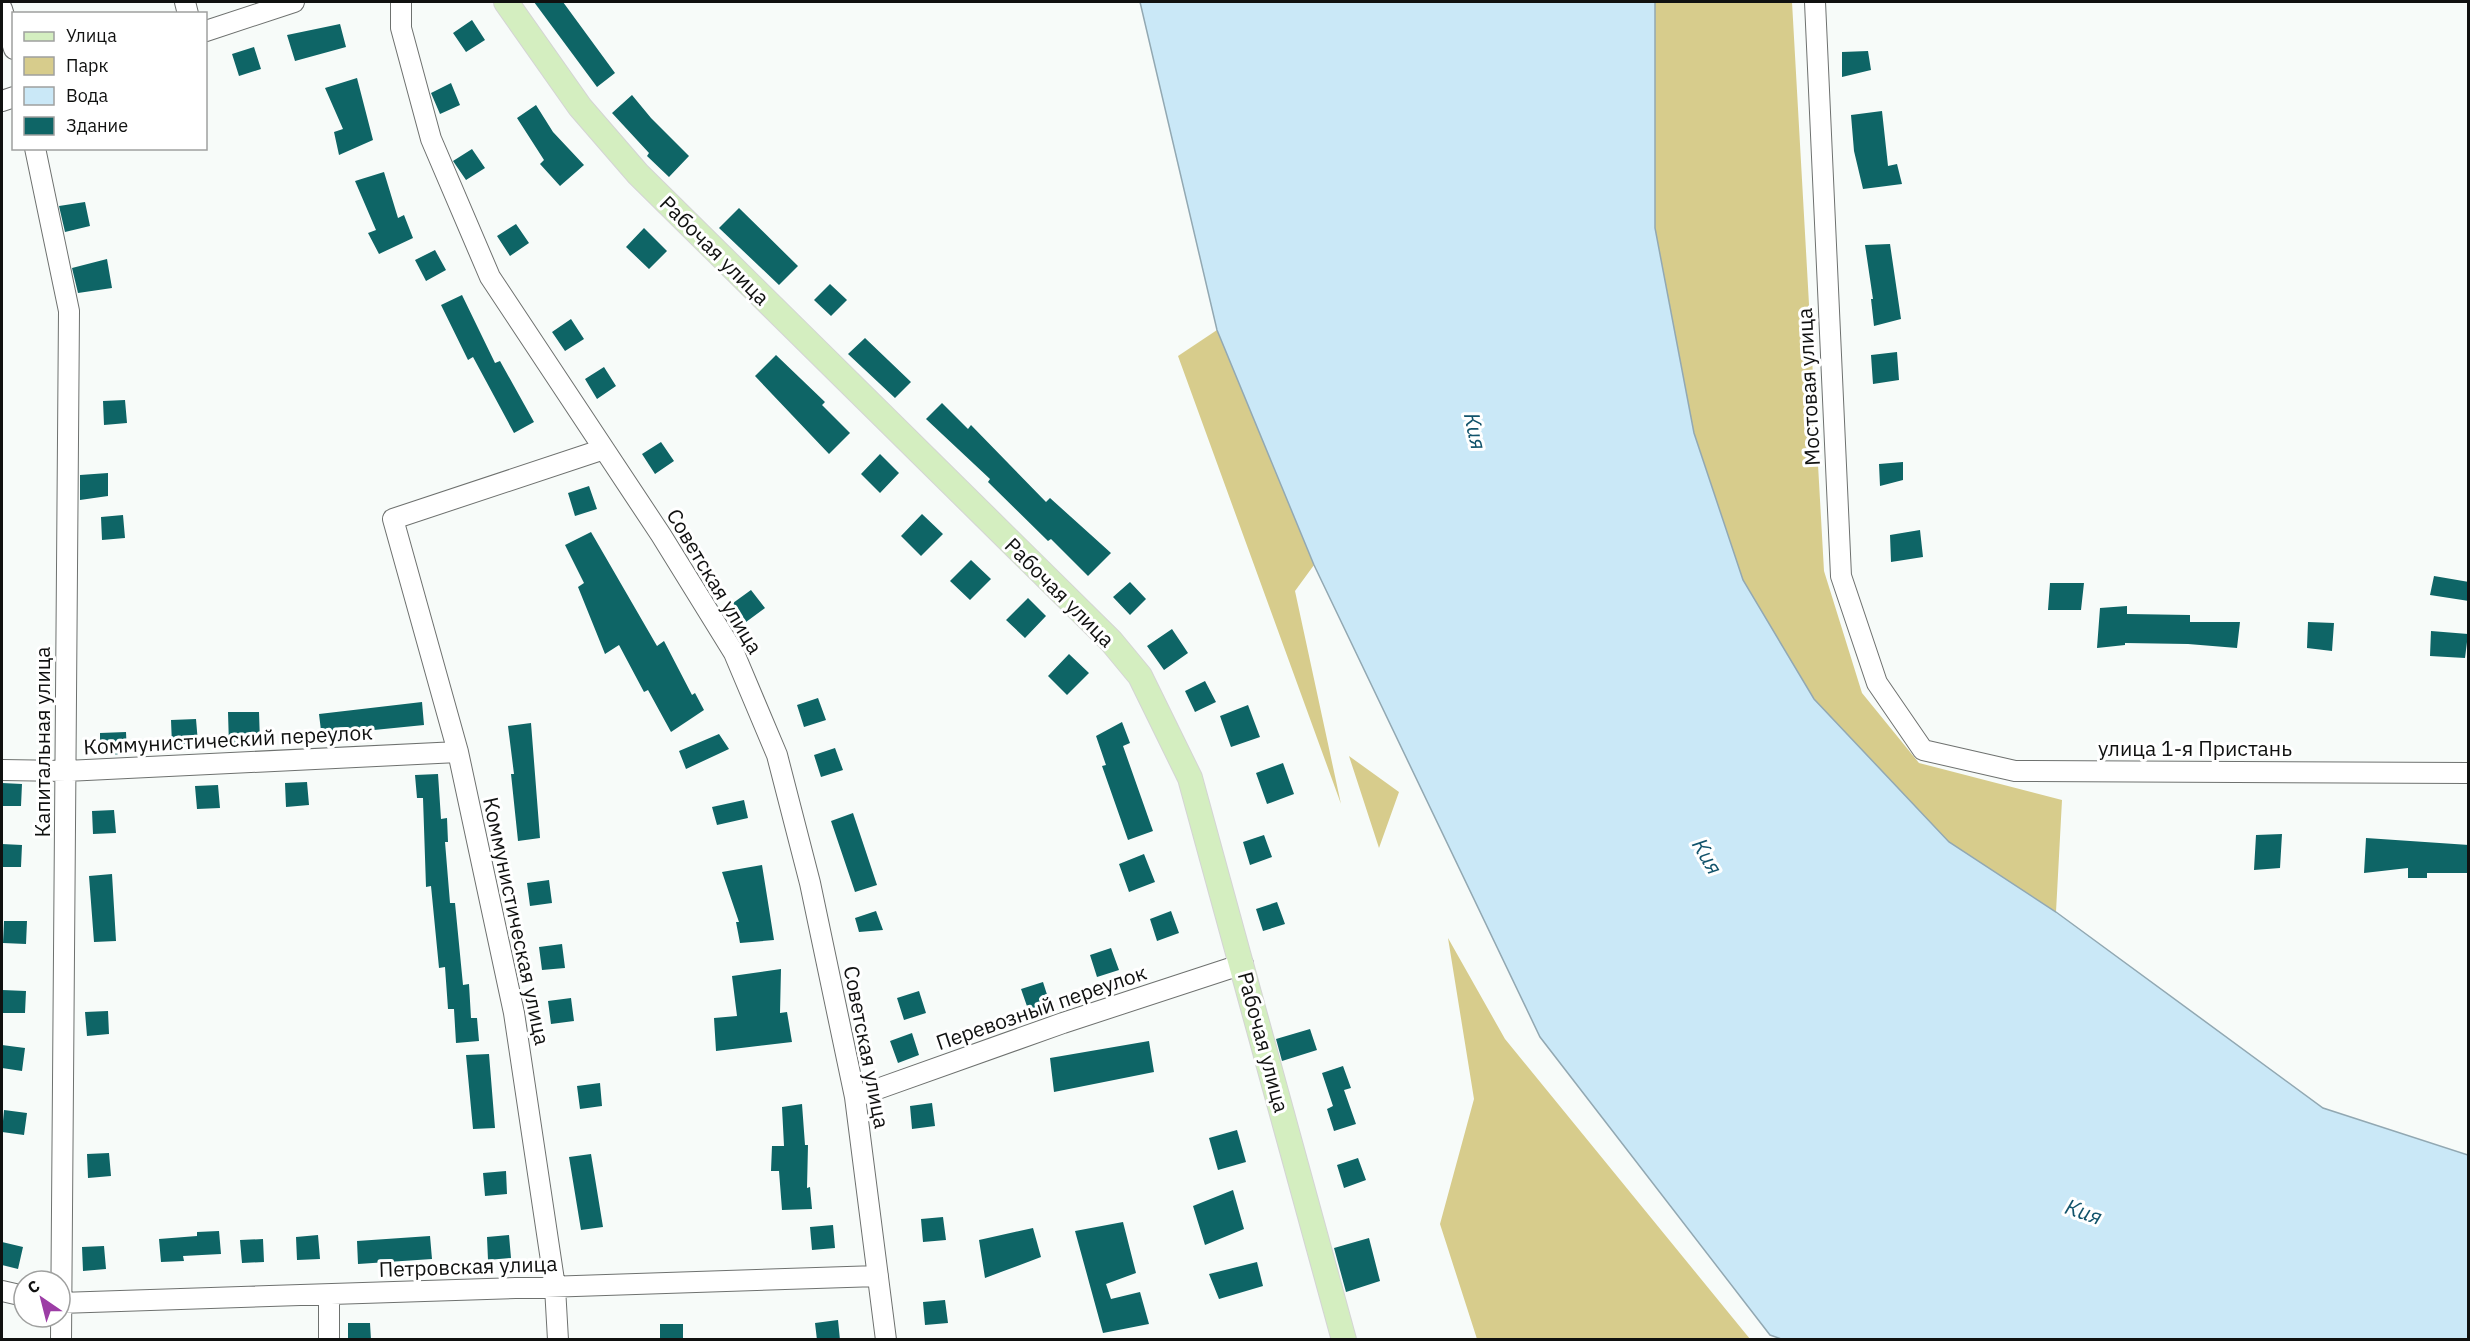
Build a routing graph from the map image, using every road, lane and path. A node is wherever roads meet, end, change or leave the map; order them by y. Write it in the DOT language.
graph roads {
  1 [pos="294,2"];
  2 [pos="401,2"];
  3 [pos="506,2"];
  4 [pos="1815,2"];
  5 [pos="2,9"];
  6 [pos="207,31"];
  7 [pos="12,43"];
  8 [pos="35,150"];
  9 [pos="604,449"];
  10 [pos="1923,750"];
  11 [pos="458,752"];
  12 [pos="2,770"];
  13 [pos="66,771"];
  14 [pos="2469,773"];
  15 [pos="1243,964"];
  16 [pos="855,1097"];
  17 [pos="61,1269"];
  18 [pos="878,1276"];
  19 [pos="555,1287"];
  20 [pos="329,1295"];
  21 [pos="72,1303"];
  22 [pos="329,1340"];
  23 [pos="558,1340"];
  24 [pos="886,1340"];
  25 [pos="1344,1340"];
  1 -- 6 [label="street"];
  2 -- 9 [label="street, Советская улица"];
  3 -- 15 [label="main road, Рабочая улица"];
  4 -- 10 [label="street, Мостовая улица"];
  5 -- 7 [label="street"];
  8 -- 13 [label="street, Капитальная улица"];
  9 -- 11 [label="street, Коммунистическая улица"];
  9 -- 16 [label="street, Советская улица"];
  10 -- 14 [label="street, улица 1-я Пристань"];
  11 -- 13 [label="street, Коммунистический переулок"];
  11 -- 19 [label="street, Коммунистическая улица"];
  12 -- 13 [label="street, Коммунистический переулок"];
  13 -- 17 [label="street, Капитальная улица"];
  15 -- 16 [label="street, Перевозный переулок"];
  15 -- 25 [label="main road, Рабочая улица"];
  16 -- 18 [label="street, Советская улица"];
  18 -- 19 [label="street, Петровская улица"];
  18 -- 24 [label="street, Советская улица"];
  19 -- 20 [label="street, Петровская улица"];
  19 -- 23 [label="street, Коммунистическая улица"];
  20 -- 21 [label="street, Петровская улица"];
  20 -- 22 [label="street"];
}
